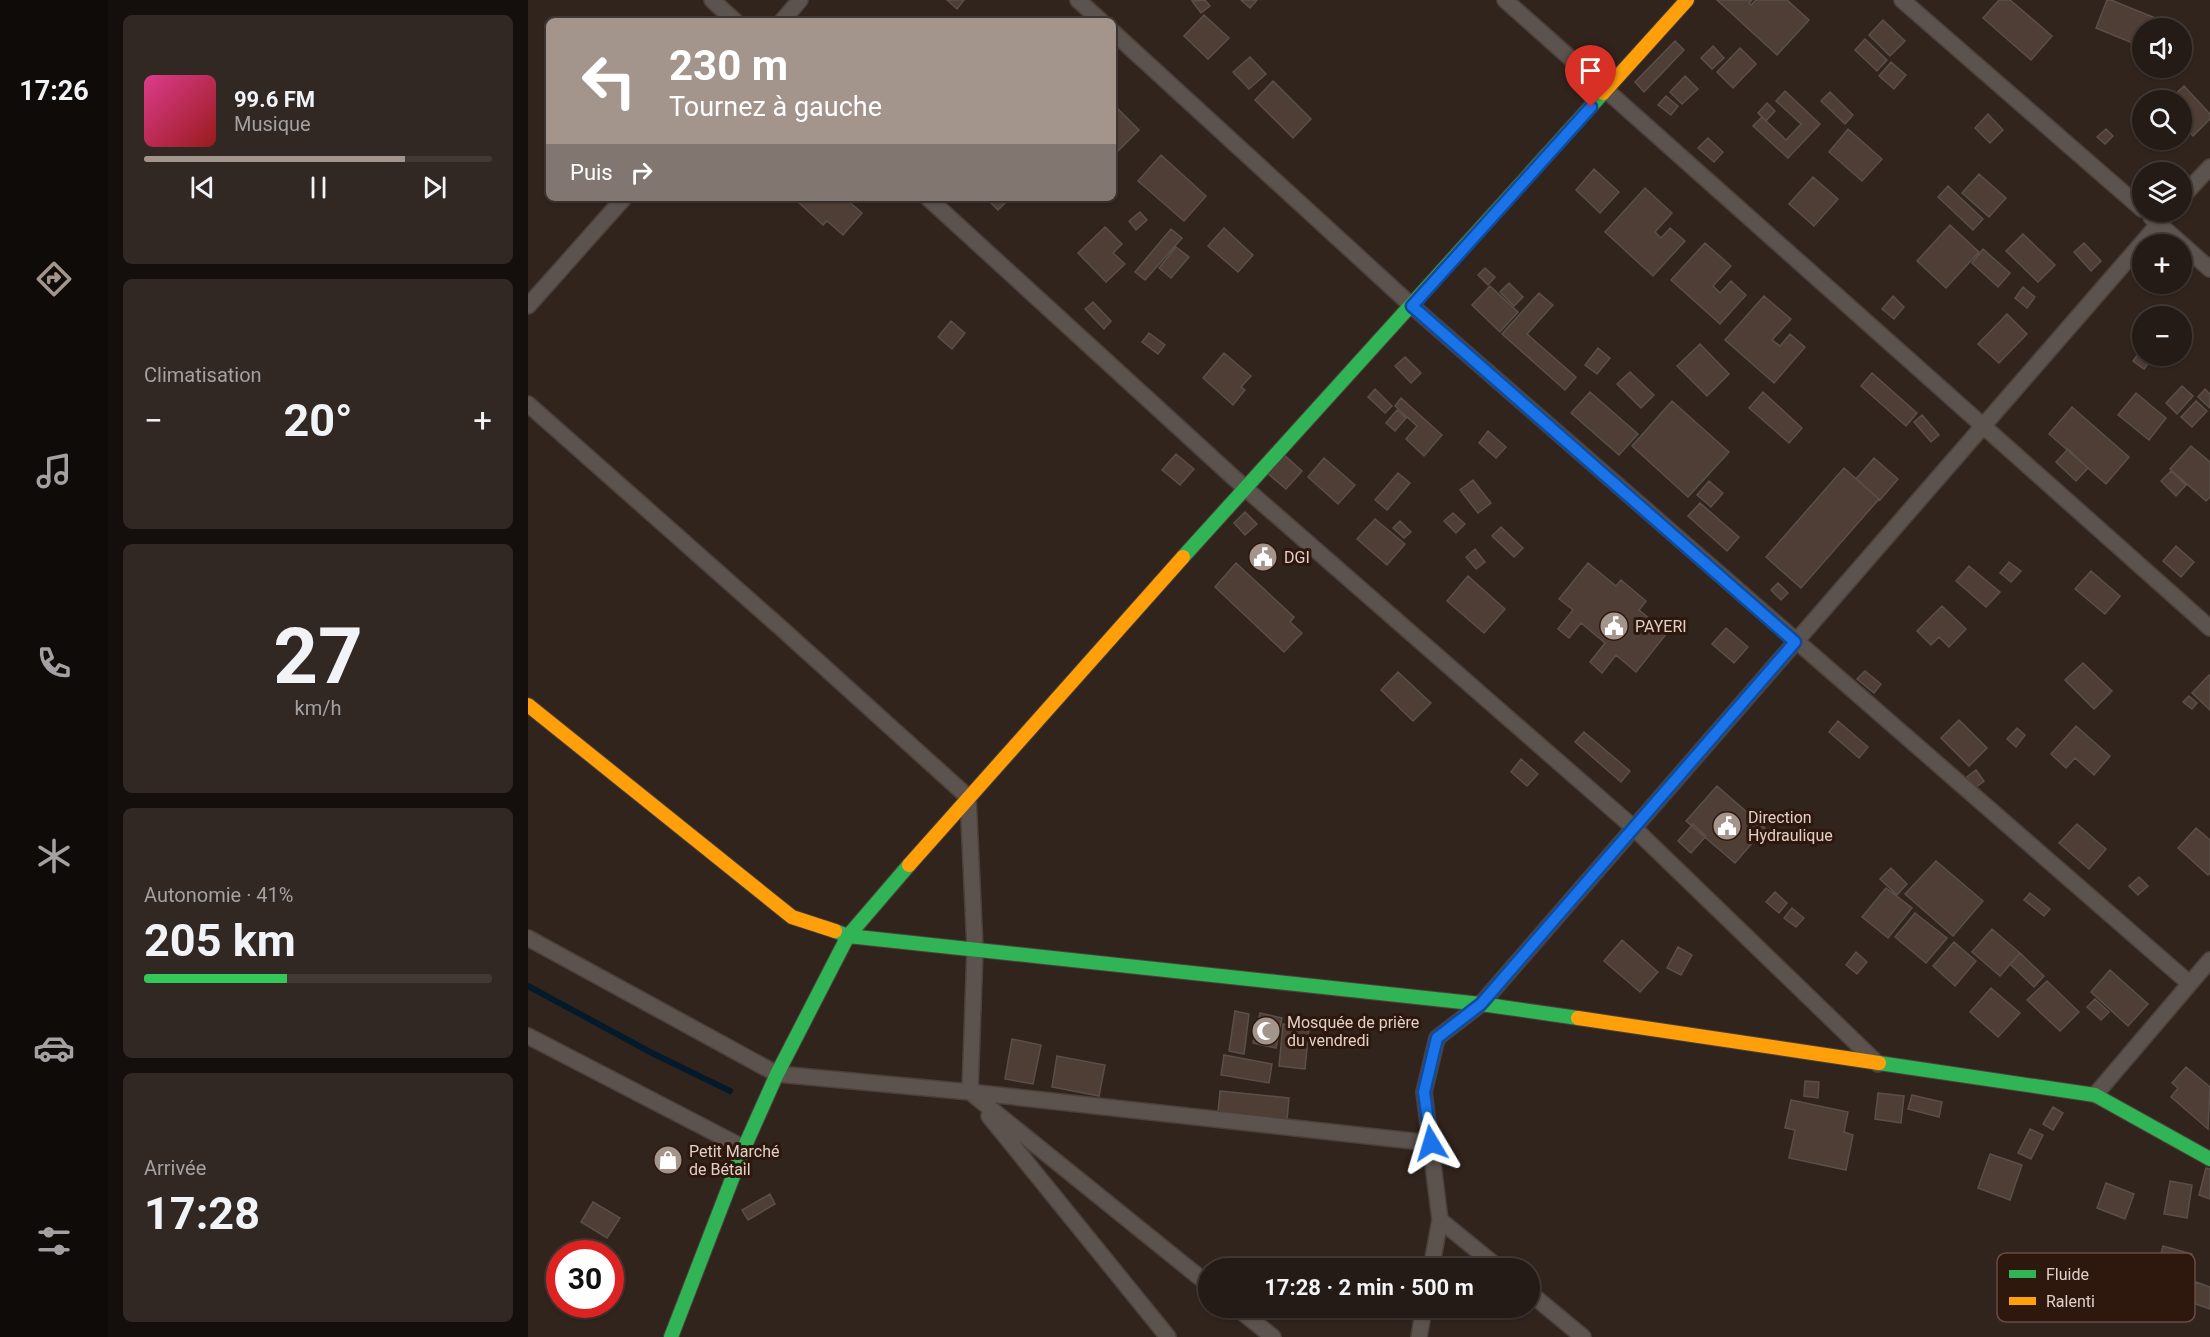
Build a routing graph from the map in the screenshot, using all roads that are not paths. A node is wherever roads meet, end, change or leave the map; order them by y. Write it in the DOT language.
graph roads {
  1 [pos="712,0"];
  2 [pos="800,0"];
  3 [pos="1078,0"];
  4 [pos="1505,0"];
  5 [pos="1687,0"];
  6 [pos="1902,0"];
  7 [pos="732,18"];
  8 [pos="785,18"];
  9 [pos="1098,18"];
  10 [pos="1116,35"];
  11 [pos="1606,90"];
  12 [pos="2210,167"];
  13 [pos="2192,186"];
  14 [pos="2132,200"];
  15 [pos="621,201"];
  16 [pos="931,201"];
  17 [pos="2158,223"];
  18 [pos="2210,269"];
  19 [pos="528,306"];
  20 [pos="1412,306"];
  21 [pos="528,404"];
  22 [pos="1983,425"];
  23 [pos="1245,488"];
  24 [pos="2210,628"];
  25 [pos="1795,642"];
  26 [pos="528,705"];
  27 [pos="968,797"];
  28 [pos="1634,828"];
  29 [pos="848,936"];
  30 [pos="528,938"];
  31 [pos="975,949"];
  32 [pos="2210,960"];
  33 [pos="2189,983"];
  34 [pos="1481,1004"];
  35 [pos="528,1036"];
  36 [pos="1878,1064"];
  37 [pos="777,1074"];
  38 [pos="970,1092"];
  39 [pos="2095,1095"];
  40 [pos="1431,1143"];
  41 [pos="744,1148"];
  42 [pos="2210,1159"];
  43 [pos="1440,1220"];
  44 [pos="1433,1258"];
  45 [pos="1487,1258"];
  46 [pos="1198,1276"];
  47 [pos="1540,1301"];
  48 [pos="1249,1318"];
  49 [pos="1422,1318"];
  50 [pos="670,1337"];
  51 [pos="1168,1337"];
  52 [pos="1273,1337"];
  53 [pos="1419,1337"];
  54 [pos="1583,1337"];
  1 -- 7 [label="street"];
  2 -- 8 [label="street"];
  3 -- 9 [label="street"];
  4 -- 11 [label="street"];
  5 -- 11 [label="street"];
  6 -- 14 [label="street"];
  10 -- 20 [label="street"];
  11 -- 20 [label="street"];
  11 -- 22 [label="street"];
  12 -- 13 [label="street"];
  15 -- 19 [label="street"];
  16 -- 23 [label="street"];
  17 -- 18 [label="street"];
  17 -- 22 [label="street"];
  20 -- 23 [label="street"];
  20 -- 25 [label="street"];
  21 -- 27 [label="street"];
  22 -- 24 [label="street"];
  22 -- 25 [label="street"];
  23 -- 27 [label="street"];
  23 -- 28 [label="street"];
  25 -- 28 [label="street"];
  25 -- 33 [label="street"];
  26 -- 29 [label="street"];
  27 -- 29 [label="street"];
  27 -- 31 [label="street"];
  28 -- 34 [label="street"];
  28 -- 36 [label="street"];
  29 -- 31 [label="street"];
  29 -- 37 [label="street"];
  30 -- 37 [label="street"];
  31 -- 34 [label="street"];
  31 -- 38 [label="street"];
  32 -- 33 [label="street"];
  33 -- 39 [label="street"];
  34 -- 36 [label="street"];
  34 -- 40 [label="street"];
  35 -- 41 [label="street"];
  36 -- 39 [label="street"];
  37 -- 38 [label="street"];
  37 -- 41 [label="street"];
  38 -- 40 [label="street"];
  38 -- 46 [label="street"];
  38 -- 51 [label="street"];
  39 -- 42 [label="street"];
  40 -- 43 [label="street"];
  41 -- 50 [label="street"];
  43 -- 44 [label="street"];
  43 -- 45 [label="street"];
  47 -- 54 [label="street"];
  48 -- 52 [label="street"];
  49 -- 53 [label="street"];
}
